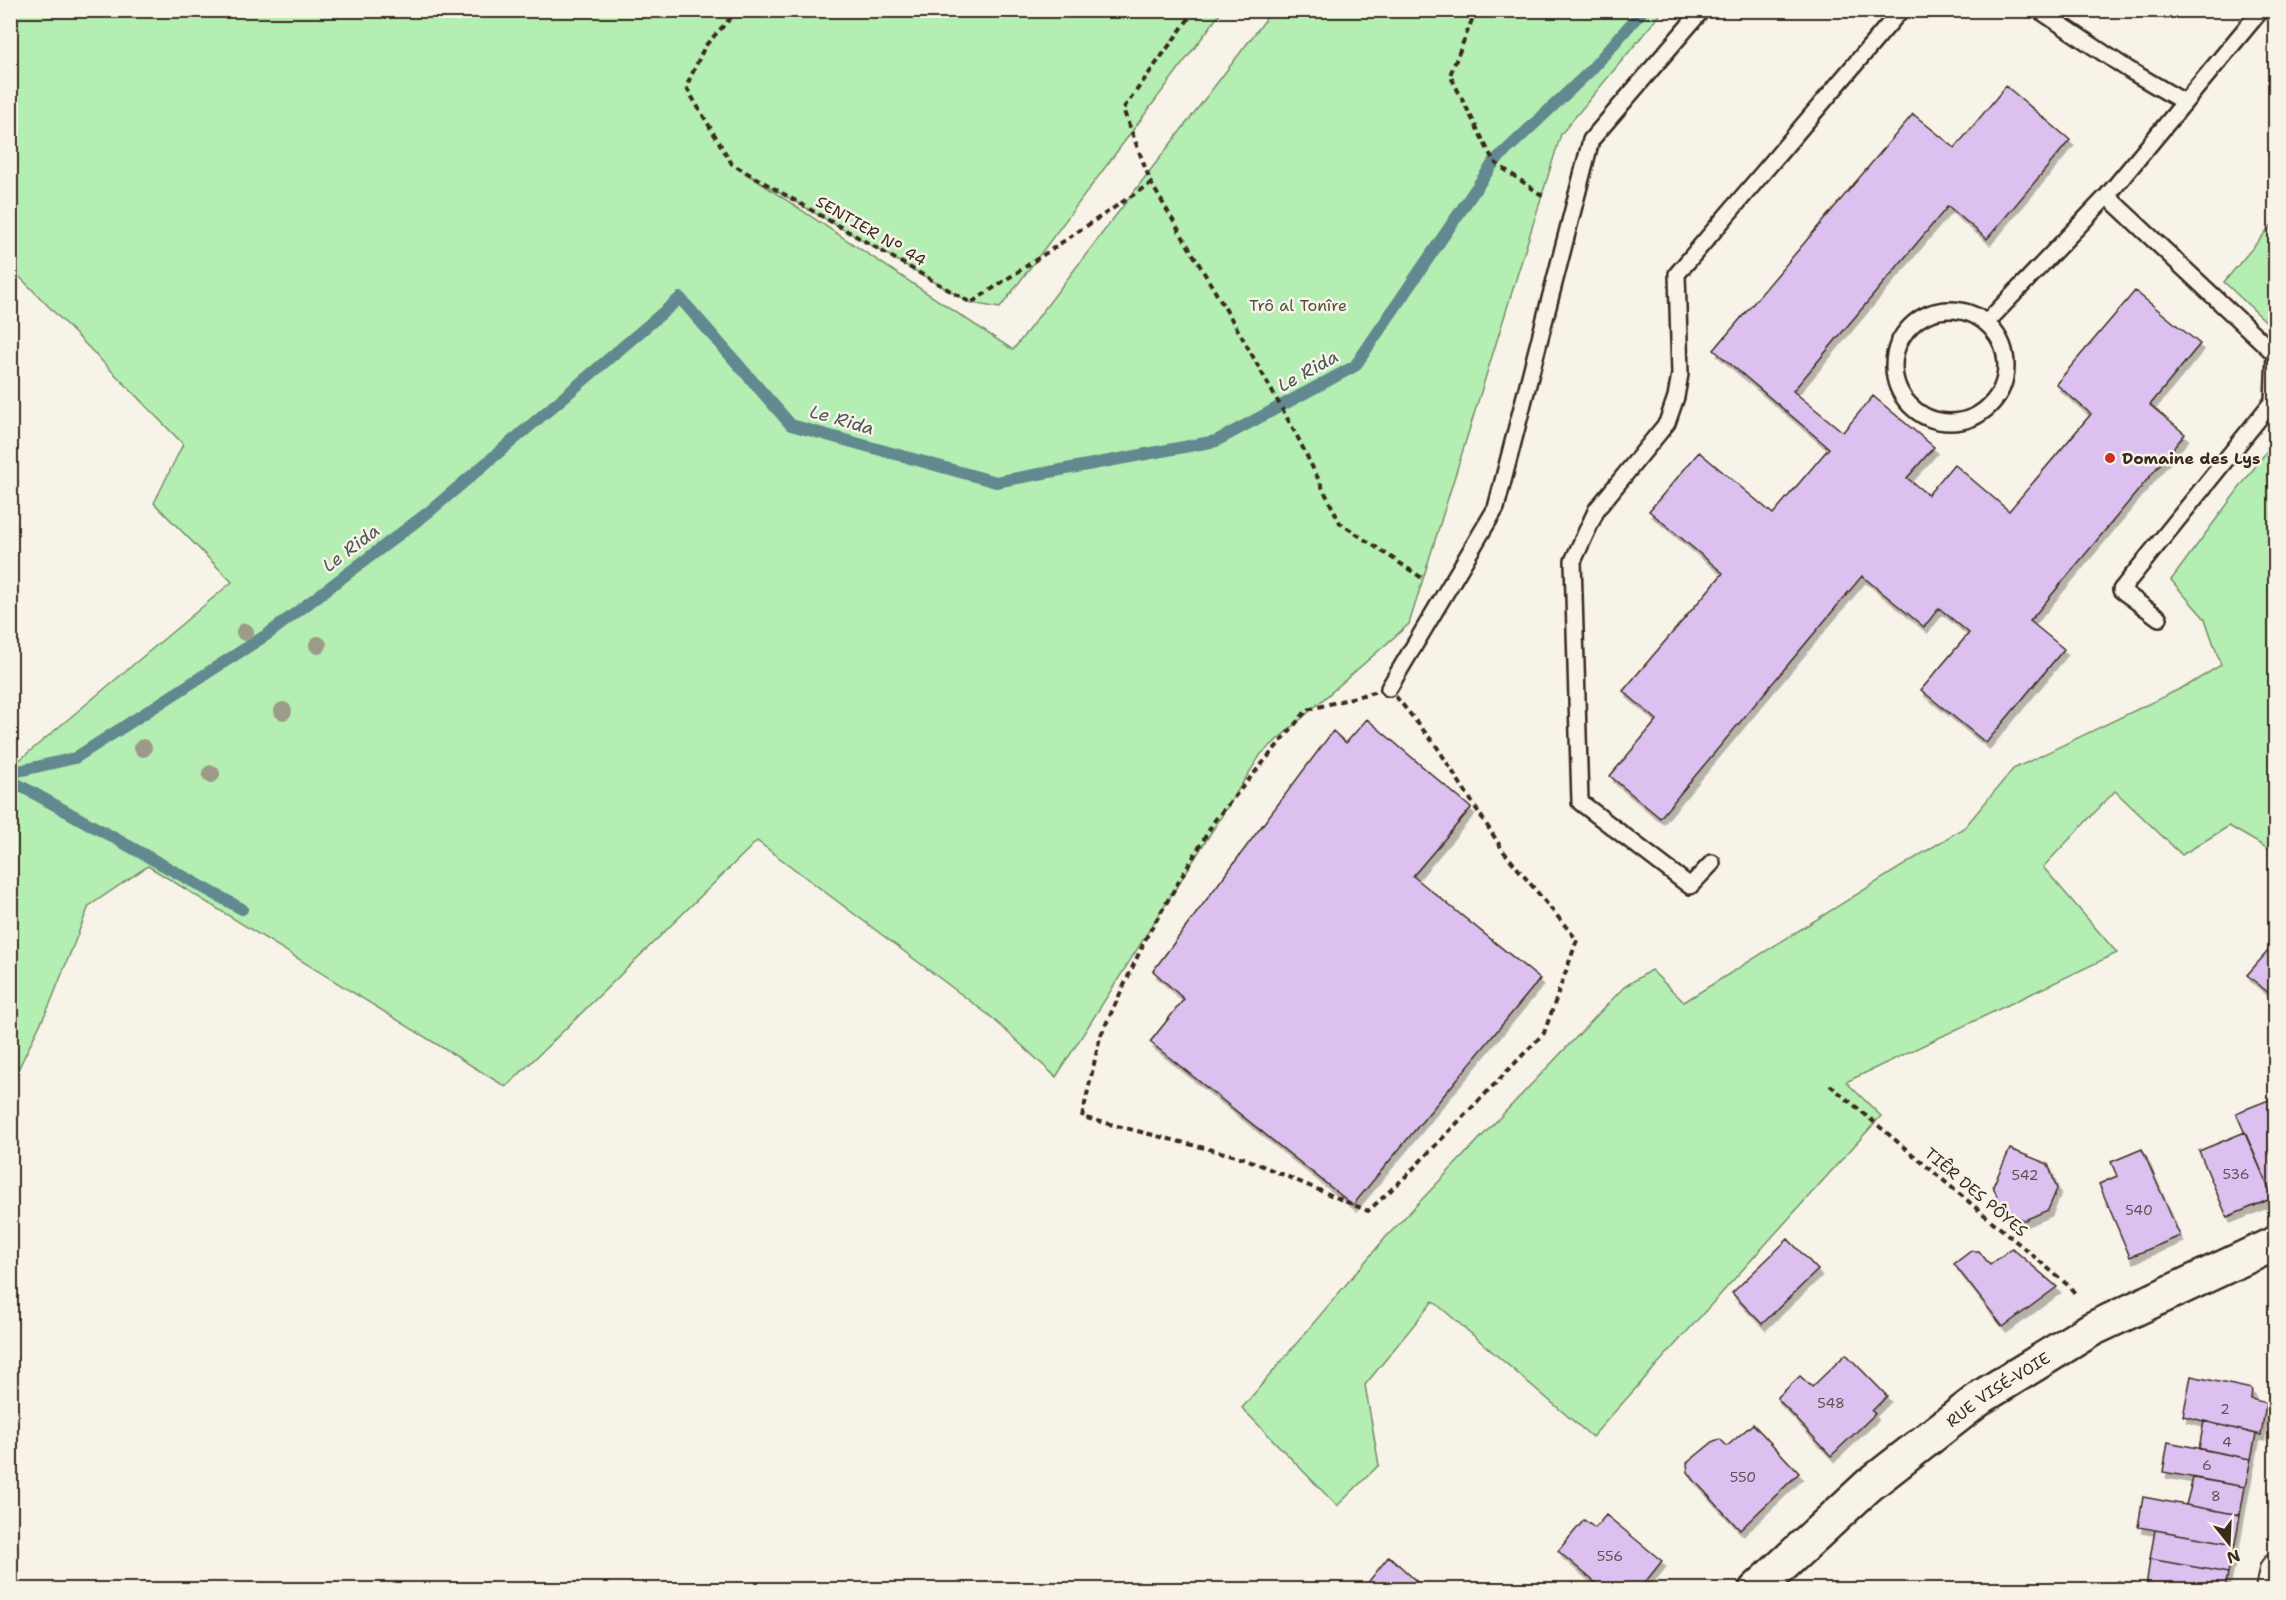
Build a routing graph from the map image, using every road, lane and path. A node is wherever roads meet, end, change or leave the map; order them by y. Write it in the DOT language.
graph roads {
  1 [pos="738,10"];
  2 [pos="1196,10"];
  3 [pos="1476,10"];
  4 [pos="1702,10"];
  5 [pos="1901,10"];
  6 [pos="2039,10"];
  7 [pos="2261,10"];
  8 [pos="2184,102"];
  9 [pos="1151,183"];
  10 [pos="2107,196"];
  11 [pos="1572,215"];
  12 [pos="1987,322"];
  13 [pos="1445,593"];
  14 [pos="2159,618"];
  15 [pos="1389,688"];
  16 [pos="1712,863"];
  17 [pos="1830,1085"];
  18 [pos="2276,1243"];
  19 [pos="2099,1326"];
  20 [pos="2276,1570"];
  21 [pos="1756,1590"];
  22 [pos="2272,1590"];
  1 -- 9 [label="path, SENTIER N° 44"];
  2 -- 9 [label="path"];
  3 -- 11 [label="path"];
  4 -- 11 [label="lane"];
  5 -- 16 [label="lane"];
  6 -- 8 [label="lane"];
  7 -- 8 [label="lane"];
  8 -- 10 [label="lane"];
  9 -- 13 [label="path"];
  10 -- 12 [label="lane"];
  10 -- 14 [label="lane"];
  11 -- 13 [label="lane"];
  12 -- 12 [label="lane"];
  13 -- 15 [label="lane"];
  15 -- 15 [label="path"];
  17 -- 19 [label="path, TIÊR DES PÔYES"];
  18 -- 19 [label="street, RUE VISÉ-VOIE"];
  19 -- 21 [label="street, RUE VISÉ-VOIE"];
  20 -- 22 [label="street"];
}
